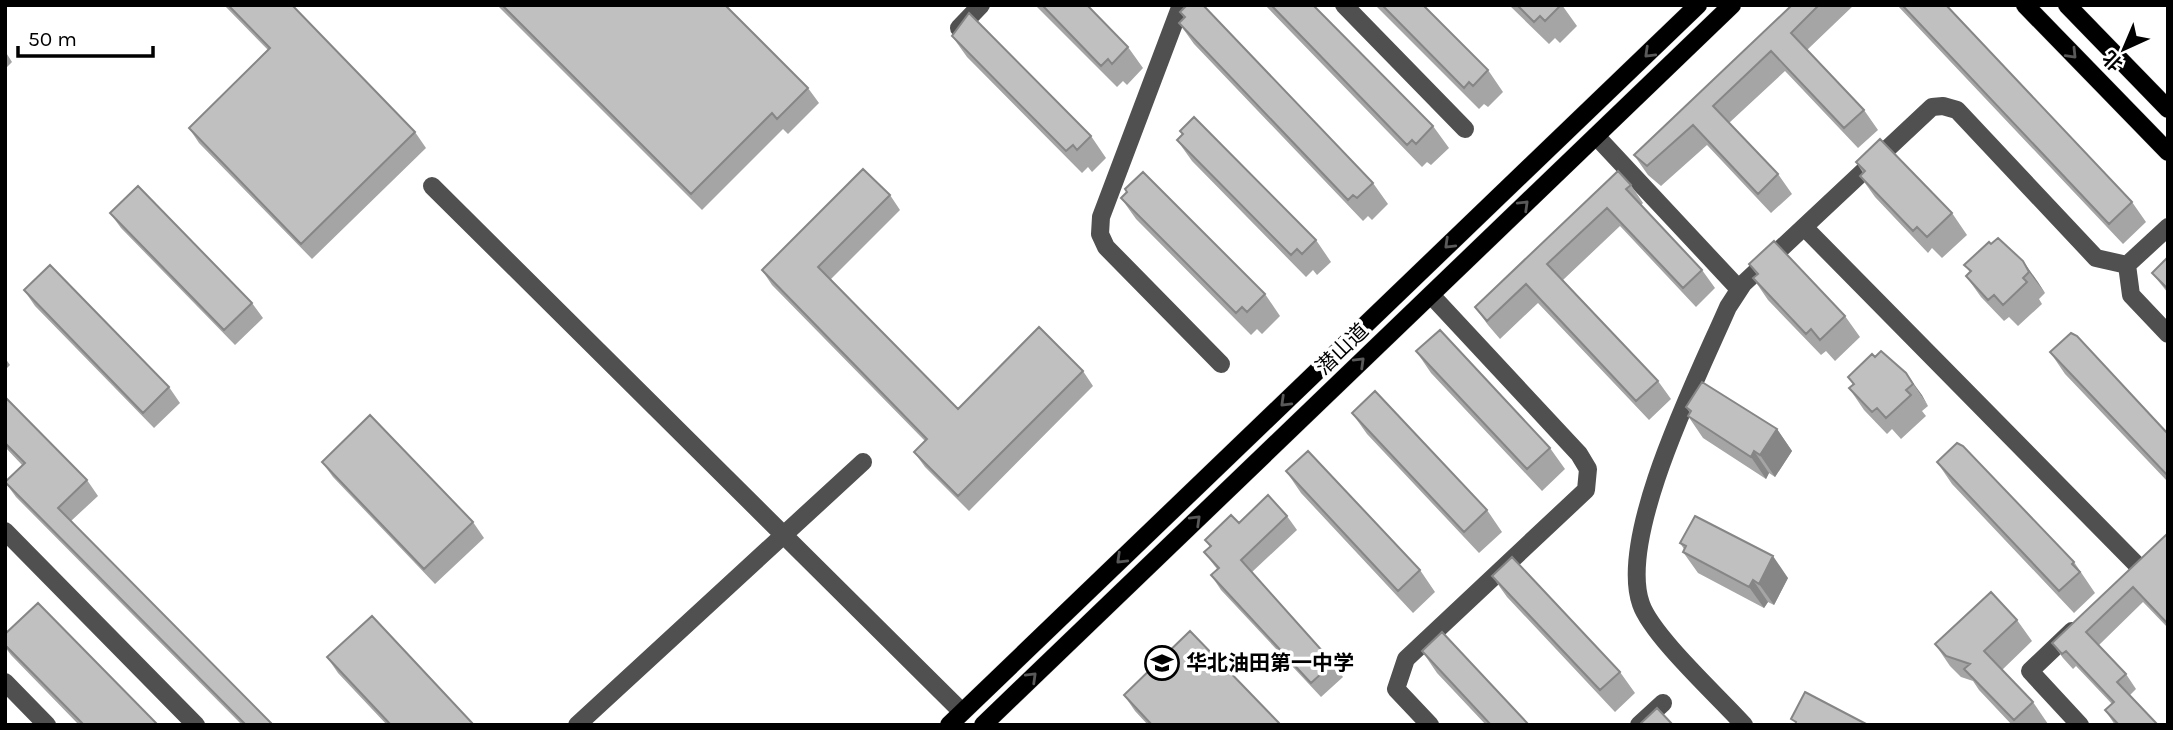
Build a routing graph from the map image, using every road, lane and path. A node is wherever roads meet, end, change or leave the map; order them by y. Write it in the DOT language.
graph roads {
  1 [pos="981,5"];
  2 [pos="1181,5"];
  3 [pos="1344,5"];
  4 [pos="1698,5"];
  5 [pos="1732,5"];
  6 [pos="2025,5"];
  7 [pos="2067,5"];
  8 [pos="959,28"];
  9 [pos="2168,108"];
  10 [pos="1465,129"];
  11 [pos="1596,136"];
  12 [pos="2168,152"];
  13 [pos="432,186"];
  14 [pos="1804,227"];
  15 [pos="2168,227"];
  16 [pos="2127,265"];
  17 [pos="1740,289"];
  18 [pos="1431,295"];
  19 [pos="2168,334"];
  20 [pos="1221,365"];
  21 [pos="863,462"];
  22 [pos="5,531"];
  23 [pos="783,535"];
  24 [pos="2139,567"];
  25 [pos="2089,614"];
  26 [pos="5,682"];
  27 [pos="1662,703"];
  28 [pos="962,712"];
  29 [pos="47,725"];
  30 [pos="196,725"];
  31 [pos="577,725"];
  32 [pos="948,725"];
  33 [pos="983,725"];
  34 [pos="1430,725"];
  35 [pos="1639,725"];
  36 [pos="1744,725"];
  37 [pos="2080,725"];
  1 -- 8 [label="street"];
  2 -- 20 [label="street"];
  3 -- 10 [label="street"];
  4 -- 28 [label="main road, 潜山道, one-way"];
  5 -- 11 [label="main road, 潜山道"];
  6 -- 12 [label="main road, one-way"];
  7 -- 9 [label="main road"];
  11 -- 17 [label="street"];
  18 -- 11 [label="main road, 潜山道, one-way"];
  13 -- 23 [label="street"];
  14 -- 16 [label="street"];
  14 -- 17 [label="street"];
  14 -- 24 [label="street"];
  15 -- 16 [label="street"];
  16 -- 19 [label="street"];
  17 -- 36 [label="street"];
  33 -- 18 [label="main road, 潜山道, one-way"];
  18 -- 34 [label="street"];
  21 -- 23 [label="street"];
  22 -- 30 [label="street"];
  23 -- 28 [label="street"];
  23 -- 31 [label="street"];
  25 -- 37 [label="street"];
  26 -- 29 [label="street"];
  27 -- 35 [label="street"];
  28 -- 32 [label="main road, 潜山道"];
}
